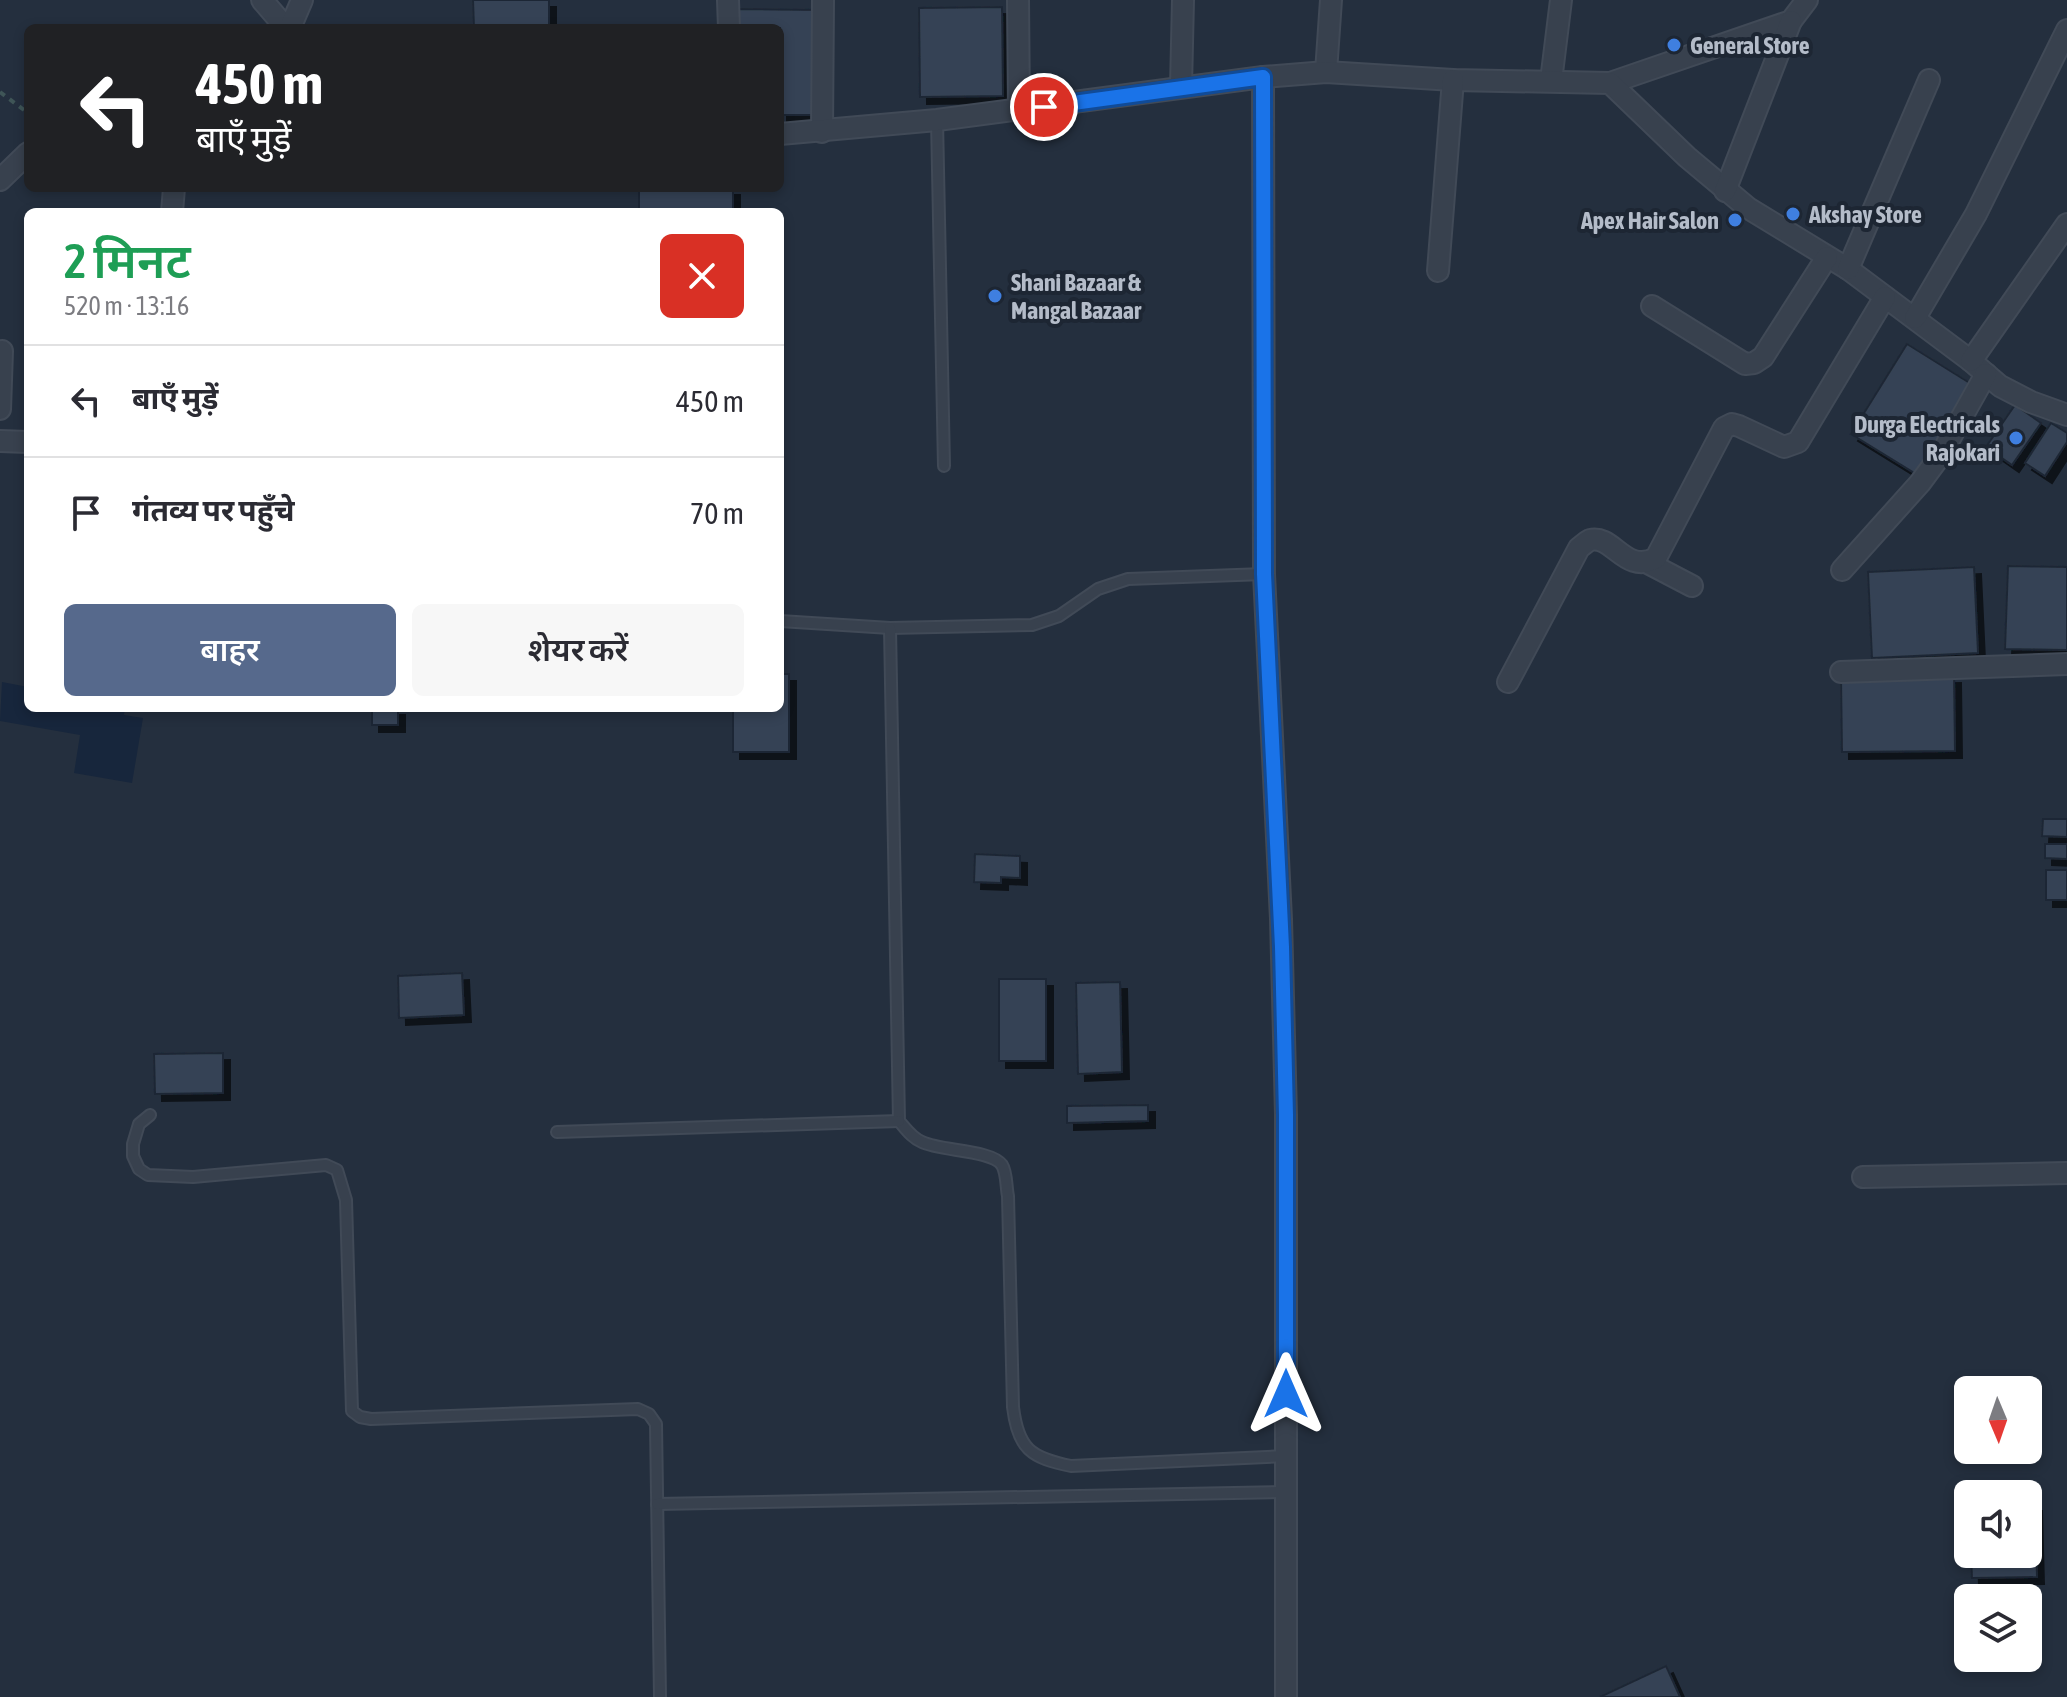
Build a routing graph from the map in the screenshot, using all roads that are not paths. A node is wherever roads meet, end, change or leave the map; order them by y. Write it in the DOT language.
graph roads {
  1 [pos="262,0"];
  2 [pos="302,0"];
  3 [pos="728,0"];
  4 [pos="823,0"];
  5 [pos="1018,0"];
  6 [pos="1183,0"];
  7 [pos="1331,0"];
  8 [pos="1561,0"];
  9 [pos="1807,0"];
  10 [pos="1791,21"];
  11 [pos="284,24"];
  12 [pos="290,24"];
  13 [pos="729,24"];
  14 [pos="2067,30"];
  15 [pos="1326,72"];
  16 [pos="1263,77"];
  17 [pos="1453,80"];
  18 [pos="1929,80"];
  19 [pos="1551,81"];
  20 [pos="1610,83"];
  21 [pos="1181,87"];
  22 [pos="1019,110"];
  23 [pos="937,120"];
  24 [pos="822,132"];
  25 [pos="784,134"];
  26 [pos="24,157"];
  27 [pos="0,180"];
  28 [pos="1725,191"];
  29 [pos="2067,224"];
  30 [pos="1827,257"];
  31 [pos="1848,269"];
  32 [pos="1438,271"];
  33 [pos="1885,297"];
  34 [pos="1652,306"];
  35 [pos="1915,318"];
  36 [pos="2,351"];
  37 [pos="1978,367"];
  38 [pos="0,409"];
  39 [pos="2067,415"];
  40 [pos="0,441"];
  41 [pos="24,442"];
  42 [pos="944,466"];
  43 [pos="1648,563"];
  44 [pos="1842,570"];
  45 [pos="1264,574"];
  46 [pos="1692,586"];
  47 [pos="784,621"];
  48 [pos="890,628"];
  49 [pos="2067,664"];
  50 [pos="1841,672"];
  51 [pos="1508,682"];
  52 [pos="150,1115"];
  53 [pos="899,1121"];
  54 [pos="557,1132"];
  55 [pos="2067,1173"];
  56 [pos="1863,1177"];
  57 [pos="1286,1456"];
  58 [pos="1286,1492"];
  59 [pos="657,1504"];
  60 [pos="660,1697"];
  61 [pos="1286,1697"];
  1 -- 11 [label="street"];
  2 -- 12 [label="street"];
  3 -- 13 [label="street"];
  4 -- 24 [label="street"];
  5 -- 22 [label="street"];
  6 -- 21 [label="street"];
  7 -- 15 [label="street"];
  8 -- 19 [label="street"];
  9 -- 10 [label="street"];
  10 -- 20 [label="street"];
  10 -- 28 [label="street"];
  14 -- 35 [label="street"];
  15 -- 16 [label="street"];
  15 -- 17 [label="street"];
  16 -- 21 [label="street"];
  16 -- 45 [label="street"];
  17 -- 19 [label="street"];
  17 -- 32 [label="street"];
  18 -- 31 [label="street"];
  19 -- 20 [label="street"];
  20 -- 28 [label="street"];
  21 -- 22 [label="street"];
  22 -- 23 [label="street"];
  23 -- 24 [label="street"];
  23 -- 42 [label="lane"];
  24 -- 25 [label="street"];
  26 -- 27 [label="street"];
  28 -- 30 [label="street"];
  29 -- 37 [label="street"];
  30 -- 31 [label="street"];
  30 -- 34 [label="street"];
  31 -- 33 [label="street"];
  33 -- 35 [label="street"];
  33 -- 43 [label="street"];
  35 -- 37 [label="street"];
  36 -- 38 [label="street"];
  37 -- 39 [label="street"];
  37 -- 44 [label="street"];
  40 -- 41 [label="street"];
  43 -- 46 [label="street"];
  43 -- 51 [label="street"];
  45 -- 48 [label="lane"];
  45 -- 57 [label="street"];
  47 -- 48 [label="lane"];
  48 -- 53 [label="lane"];
  49 -- 50 [label="street"];
  52 -- 59 [label="lane"];
  53 -- 54 [label="lane"];
  53 -- 57 [label="lane"];
  55 -- 56 [label="street"];
  57 -- 58 [label="street"];
  58 -- 59 [label="lane"];
  58 -- 61 [label="street"];
  59 -- 60 [label="lane"];
}
